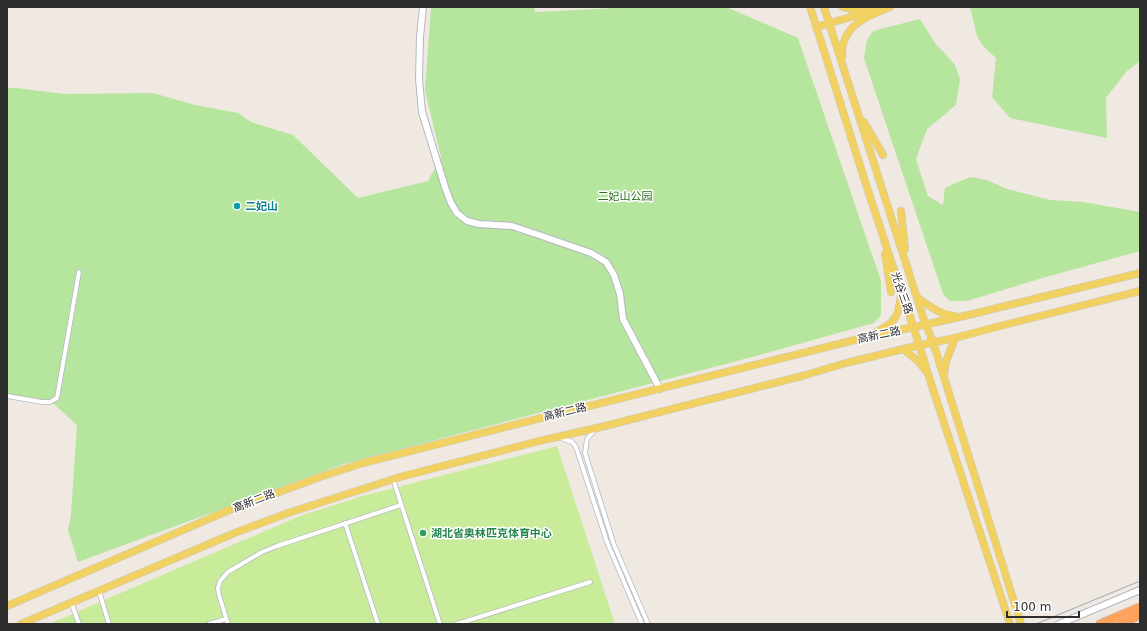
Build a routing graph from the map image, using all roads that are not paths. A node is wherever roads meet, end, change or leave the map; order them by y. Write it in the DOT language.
graph roads {
  1 [pos="423,7"];
  2 [pos="810,7"];
  3 [pos="824,7"];
  4 [pos="842,7"];
  5 [pos="878,7"];
  6 [pos="886,7"];
  7 [pos="890,7"];
  8 [pos="829,23"];
  9 [pos="816,27"];
  10 [pos="842,63"];
  11 [pos="856,108"];
  12 [pos="883,155"];
  13 [pos="901,211"];
  14 [pos="881,232"];
  15 [pos="906,263"];
  16 [pos="79,272"];
  17 [pos="1140,273"];
  18 [pos="901,291"];
  19 [pos="1140,291"];
  20 [pos="891,292"];
  21 [pos="918,298"];
  22 [pos="960,316"];
  23 [pos="925,323"];
  24 [pos="914,327"];
  25 [pos="867,337"];
  26 [pos="955,338"];
  27 [pos="933,342"];
  28 [pos="920,345"];
  29 [pos="903,349"];
  30 [pos="928,374"];
  31 [pos="943,377"];
  32 [pos="660,389"];
  33 [pos="7,396"];
  34 [pos="597,428"];
  35 [pos="554,438"];
  36 [pos="393,479"];
  37 [pos="401,505"];
  38 [pos="345,523"];
  39 [pos="590,582"];
  40 [pos="99,590"];
  41 [pos="1140,590"];
  42 [pos="71,602"];
  43 [pos="7,606"];
  44 [pos="1140,608"];
  45 [pos="1140,616"];
  46 [pos="226,619"];
  47 [pos="472,622"];
  48 [pos="21,624"];
  49 [pos="79,624"];
  50 [pos="109,624"];
  51 [pos="209,624"];
  52 [pos="228,624"];
  53 [pos="378,624"];
  54 [pos="440,624"];
  55 [pos="457,624"];
  56 [pos="642,624"];
  57 [pos="648,624"];
  58 [pos="1010,624"];
  59 [pos="1021,624"];
  60 [pos="1059,624"];
  61 [pos="1100,624"];
  62 [pos="1120,624"];
  1 -- 32 [label="street"];
  2 -- 9 [label="main road, 光谷三路"];
  3 -- 8 [label="main road, 光谷三路"];
  4 -- 5 [label="main road"];
  6 -- 8 [label="main road"];
  7 -- 10 [label="main road"];
  8 -- 9 [label="main road"];
  8 -- 10 [label="main road, 光谷三路"];
  9 -- 14 [label="main road, 光谷三路"];
  10 -- 11 [label="main road, 光谷三路"];
  11 -- 12 [label="main road"];
  11 -- 15 [label="main road, 光谷三路"];
  13 -- 15 [label="main road"];
  14 -- 18 [label="main road, 光谷三路"];
  14 -- 20 [label="main road"];
  15 -- 21 [label="main road, 光谷三路"];
  16 -- 33 [label="street"];
  17 -- 22 [label="main road, 高新二路"];
  18 -- 24 [label="main road, 光谷三路"];
  18 -- 25 [label="main road"];
  19 -- 26 [label="main road, 高新二路"];
  21 -- 22 [label="main road"];
  21 -- 23 [label="main road, 光谷三路"];
  22 -- 23 [label="main road, 高新二路"];
  23 -- 24 [label="main road, 高新二路"];
  23 -- 27 [label="main road, 光谷三路"];
  24 -- 25 [label="main road, 高新二路"];
  24 -- 28 [label="main road, 光谷三路"];
  25 -- 32 [label="main road, 高新二路"];
  26 -- 27 [label="main road, 高新二路"];
  26 -- 31 [label="main road"];
  27 -- 28 [label="main road, 高新二路"];
  27 -- 31 [label="main road, 光谷三路"];
  28 -- 29 [label="main road, 高新二路"];
  28 -- 30 [label="main road, 光谷三路"];
  29 -- 30 [label="main road"];
  29 -- 34 [label="main road, 高新二路"];
  30 -- 58 [label="main road, 光谷三路"];
  31 -- 59 [label="main road, 光谷三路"];
  32 -- 43 [label="main road, 高新二路"];
  34 -- 35 [label="main road, 高新二路"];
  34 -- 57 [label="street"];
  35 -- 36 [label="main road, 高新二路"];
  35 -- 56 [label="street"];
  36 -- 37 [label="street"];
  36 -- 40 [label="main road, 高新二路"];
  37 -- 38 [label="street"];
  37 -- 54 [label="street"];
  38 -- 46 [label="street"];
  38 -- 53 [label="street"];
  39 -- 47 [label="street"];
  40 -- 42 [label="main road, 高新二路"];
  40 -- 50 [label="street"];
  41 -- 60 [label="street"];
  42 -- 48 [label="main road, 高新二路"];
  42 -- 49 [label="street"];
  44 -- 61 [label="highway"];
  45 -- 62 [label="highway"];
  46 -- 51 [label="street"];
  46 -- 52 [label="street"];
  47 -- 55 [label="street"];
}
